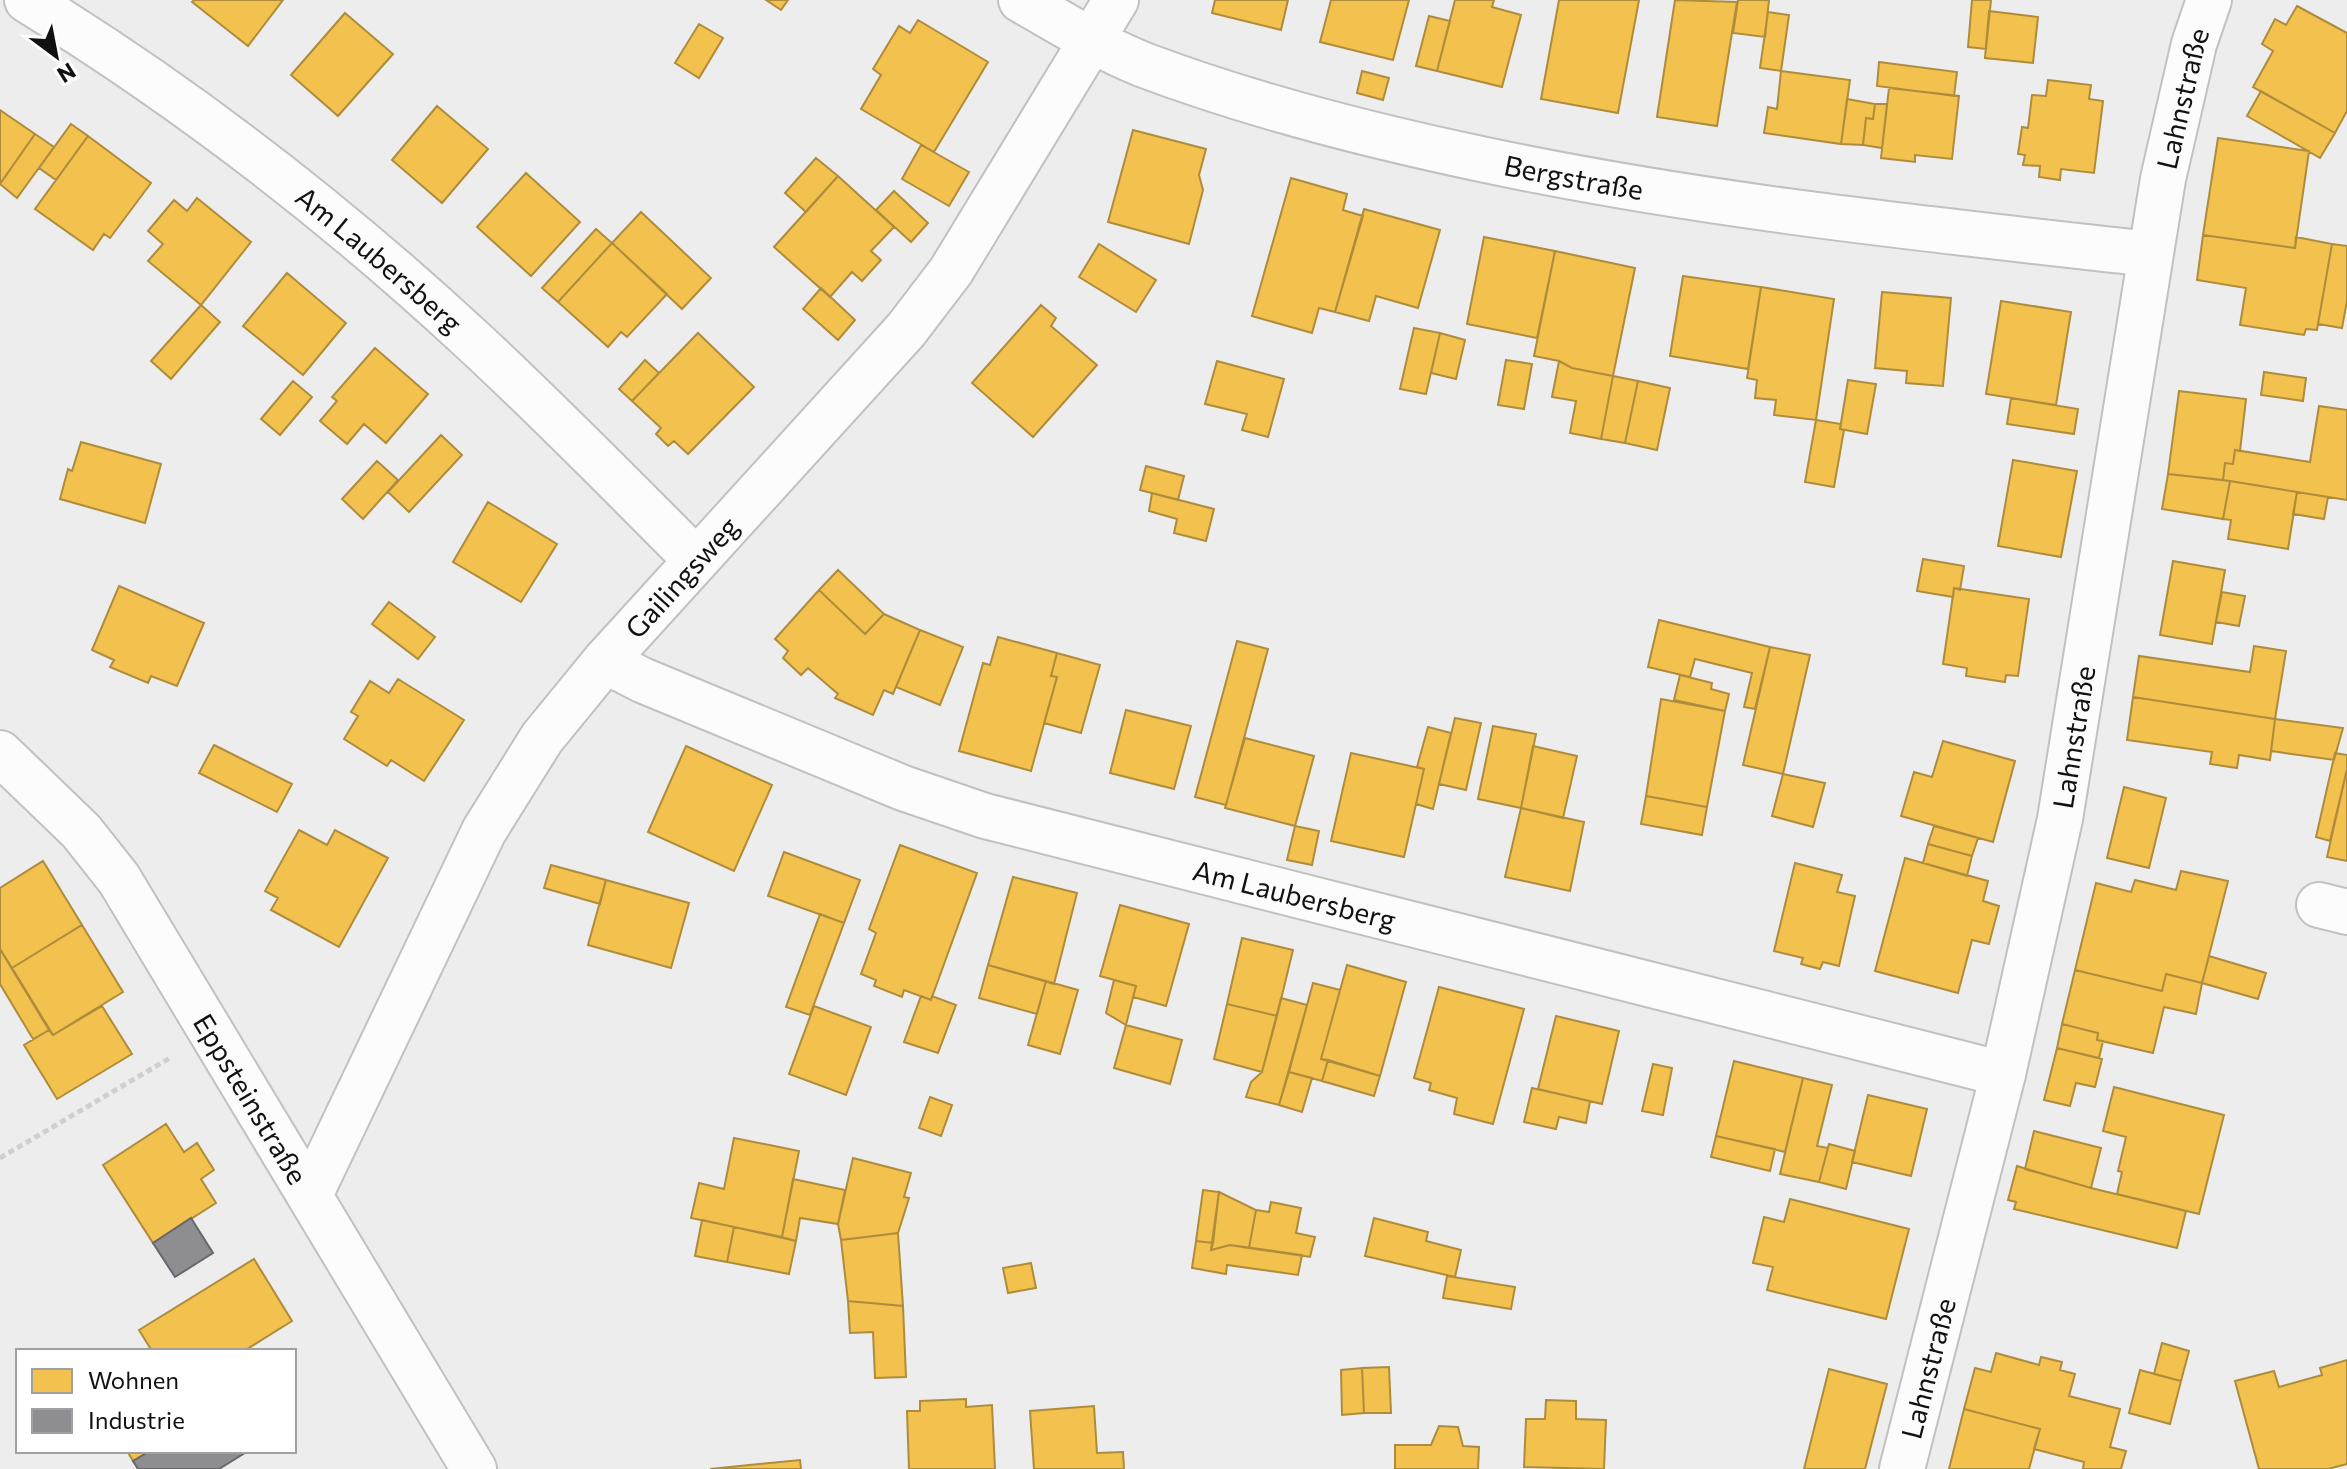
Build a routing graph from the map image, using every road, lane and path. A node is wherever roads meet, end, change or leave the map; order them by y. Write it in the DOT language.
graph roads {
  1 [pos="27,0"];
  2 [pos="1021,0"];
  3 [pos="1116,0"];
  4 [pos="2209,0"];
  5 [pos="1092,41"];
  6 [pos="2150,254"];
  7 [pos="696,560"];
  8 [pos="605,661"];
  9 [pos="0,753"];
  10 [pos="212,1033"];
  11 [pos="2003,1074"];
  12 [pos="0,1158"];
  13 [pos="310,1195"];
  14 [pos="474,1469"];
  15 [pos="1902,1469"];
  1 -- 7 [label="street, Am Laubersberg"];
  2 -- 5 [label="street, Bergstraße"];
  3 -- 5 [label="street, Gailingsweg"];
  4 -- 6 [label="street, Lahnstraße"];
  5 -- 6 [label="street, Bergstraße"];
  5 -- 7 [label="street, Gailingsweg"];
  6 -- 11 [label="street, Lahnstraße"];
  7 -- 8 [label="street, Gailingsweg"];
  8 -- 11 [label="street, Am Laubersberg"];
  8 -- 13 [label="street, Gailingsweg"];
  9 -- 10 [label="street, Eppsteinstraße"];
  10 -- 12 [label="path"];
  10 -- 13 [label="street, Eppsteinstraße"];
  11 -- 15 [label="street, Lahnstraße"];
  13 -- 14 [label="street, Eppsteinstraße"];
}
